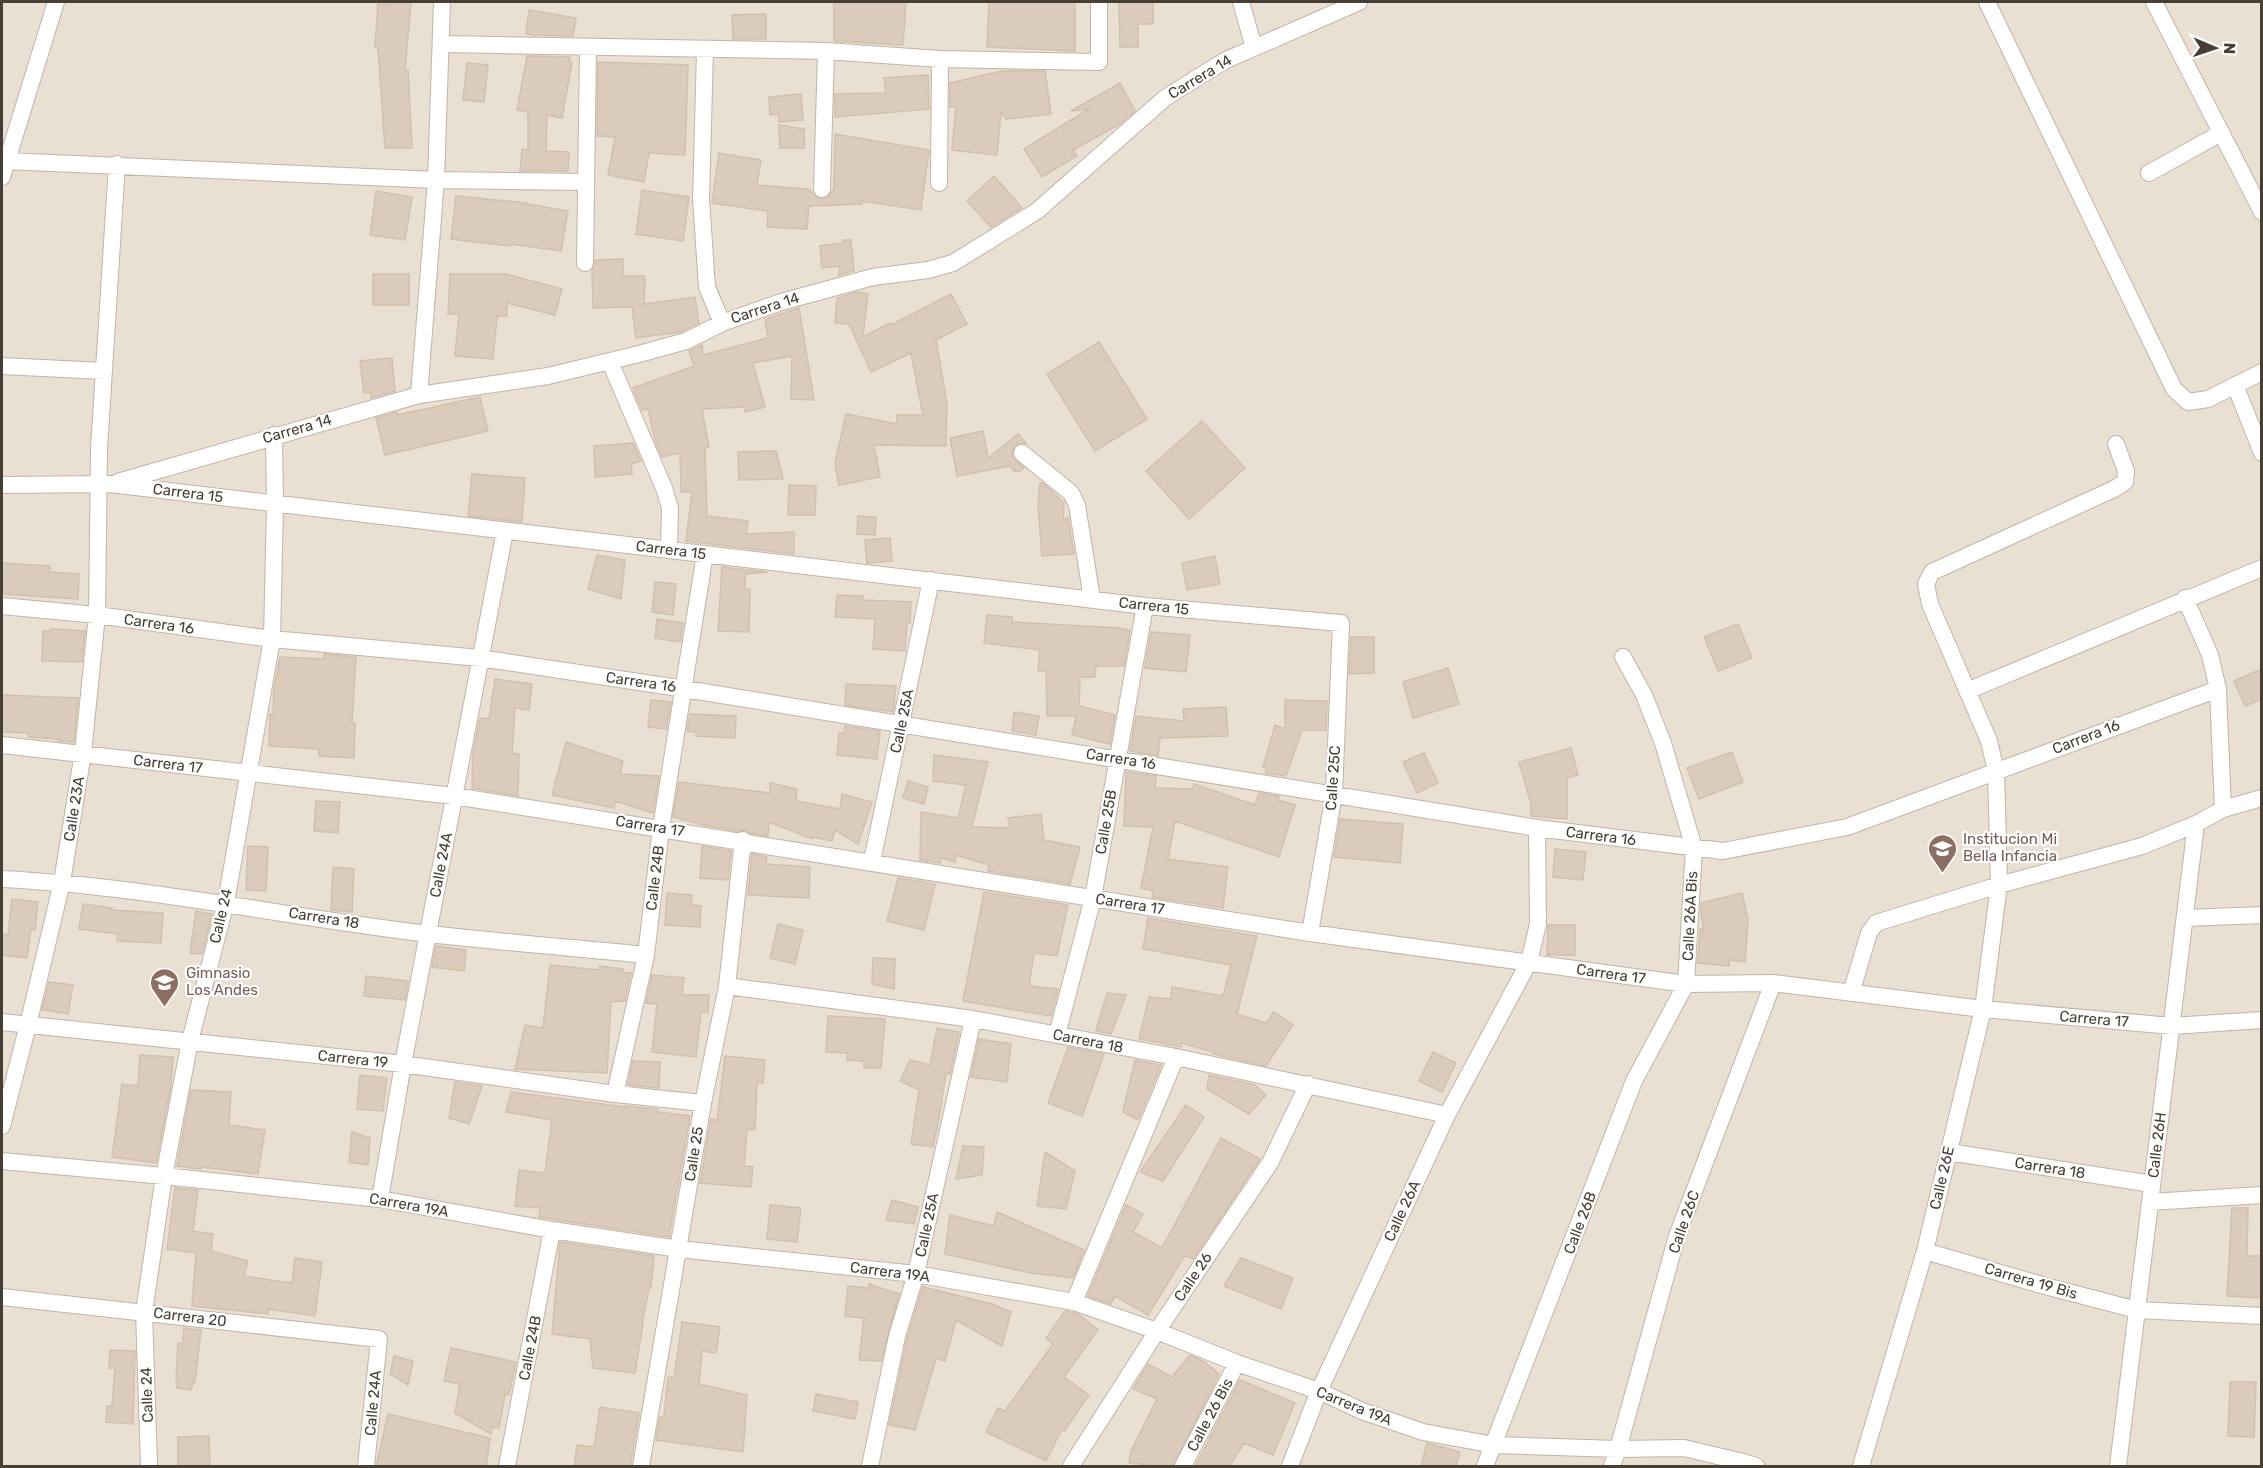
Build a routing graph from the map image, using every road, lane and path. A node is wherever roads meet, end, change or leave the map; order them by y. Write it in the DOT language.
graph roads {
  1 [pos="56,2"];
  2 [pos="442,2"];
  3 [pos="1099,2"];
  4 [pos="1241,2"];
  5 [pos="1359,2"];
  6 [pos="2154,2"];
  7 [pos="1992,4"];
  8 [pos="441,44"];
  9 [pos="588,47"];
  10 [pos="1254,48"];
  11 [pos="705,50"];
  12 [pos="826,51"];
  13 [pos="940,59"];
  14 [pos="2221,133"];
  15 [pos="117,164"];
  16 [pos="4,169"];
  17 [pos="2149,173"];
  18 [pos="436,180"];
  19 [pos="586,182"];
  20 [pos="939,183"];
  21 [pos="822,189"];
  22 [pos="2262,212"];
  23 [pos="585,262"];
  24 [pos="722,323"];
  25 [pos="610,362"];
  26 [pos="2,366"];
  27 [pos="104,371"];
  28 [pos="2262,372"];
  29 [pos="2235,385"];
  30 [pos="418,395"];
  31 [pos="274,435"];
  32 [pos="2116,444"];
  33 [pos="1022,453"];
  34 [pos="2262,453"];
  35 [pos="2,485"];
  36 [pos="104,485"];
  37 [pos="275,504"];
  38 [pos="505,531"];
  39 [pos="669,549"];
  40 [pos="705,554"];
  41 [pos="2262,567"];
  42 [pos="931,580"];
  43 [pos="2185,598"];
  44 [pos="1092,599"];
  45 [pos="2,606"];
  46 [pos="1144,606"];
  47 [pos="97,615"];
  48 [pos="1341,622"];
  49 [pos="272,639"];
  50 [pos="1623,657"];
  51 [pos="480,658"];
  52 [pos="685,689"];
  53 [pos="2217,689"];
  54 [pos="1967,691"];
  55 [pos="902,724"];
  56 [pos="2,746"];
  57 [pos="83,753"];
  58 [pos="1117,759"];
  59 [pos="1996,771"];
  60 [pos="248,774"];
  61 [pos="1334,794"];
  62 [pos="454,796"];
  63 [pos="2262,798"];
  64 [pos="2223,809"];
  65 [pos="2196,824"];
  66 [pos="661,828"];
  67 [pos="1537,828"];
  68 [pos="743,840"];
  69 [pos="1694,848"];
  70 [pos="872,861"];
  71 [pos="2,879"];
  72 [pos="62,882"];
  73 [pos="1999,885"];
  74 [pos="1093,898"];
  75 [pos="226,902"];
  76 [pos="2262,915"];
  77 [pos="2185,918"];
  78 [pos="1310,933"];
  79 [pos="428,934"];
  80 [pos="646,955"];
  81 [pos="1529,962"];
  82 [pos="1773,983"];
  83 [pos="1686,984"];
  84 [pos="727,986"];
  85 [pos="1851,993"];
  86 [pos="1983,1009"];
  87 [pos="973,1018"];
  88 [pos="2262,1020"];
  89 [pos="2,1022"];
  90 [pos="28,1025"];
  91 [pos="2172,1026"];
  92 [pos="1057,1035"];
  93 [pos="190,1041"];
  94 [pos="1176,1057"];
  95 [pos="403,1064"];
  96 [pos="1308,1084"];
  97 [pos="615,1094"];
  98 [pos="703,1103"];
  99 [pos="1447,1115"];
  100 [pos="2,1126"];
  101 [pos="1948,1152"];
  102 [pos="2,1161"];
  103 [pos="164,1176"];
  104 [pos="2152,1184"];
  105 [pos="2262,1195"];
  106 [pos="380,1199"];
  107 [pos="2150,1202"];
  108 [pos="552,1230"];
  109 [pos="679,1249"];
  110 [pos="1925,1251"];
  111 [pos="916,1274"];
  112 [pos="2,1298"];
  113 [pos="1074,1302"];
  114 [pos="2137,1310"];
  115 [pos="144,1312"];
  116 [pos="2262,1316"];
  117 [pos="1157,1331"];
  118 [pos="379,1339"];
  119 [pos="1237,1364"];
  120 [pos="1319,1391"];
  121 [pos="1494,1445"];
  122 [pos="1618,1449"];
  123 [pos="149,1467"];
  124 [pos="366,1467"];
  125 [pos="507,1467"];
  126 [pos="641,1467"];
  127 [pos="870,1467"];
  128 [pos="1071,1467"];
  129 [pos="1183,1467"];
  130 [pos="1290,1467"];
  131 [pos="1485,1467"];
  132 [pos="1612,1467"];
  133 [pos="1756,1467"];
  134 [pos="1862,1467"];
  135 [pos="2118,1467"];
  1 -- 16 [label="street"];
  2 -- 8 [label="street"];
  3 -- 13 [label="street"];
  4 -- 10 [label="street"];
  5 -- 10 [label="street, Carrera 14"];
  6 -- 14 [label="street"];
  7 -- 29 [label="street"];
  8 -- 9 [label="street"];
  8 -- 18 [label="street"];
  9 -- 11 [label="street"];
  9 -- 19 [label="street"];
  10 -- 24 [label="street, Carrera 14"];
  11 -- 12 [label="street"];
  11 -- 24 [label="street"];
  12 -- 13 [label="street"];
  12 -- 21 [label="street"];
  13 -- 20 [label="street"];
  14 -- 17 [label="street"];
  14 -- 22 [label="street"];
  15 -- 16 [label="street"];
  15 -- 18 [label="street"];
  15 -- 27 [label="street, Calle 23A"];
  18 -- 19 [label="street"];
  18 -- 30 [label="street"];
  19 -- 23 [label="street"];
  24 -- 25 [label="street, Carrera 14"];
  25 -- 30 [label="street, Carrera 14"];
  25 -- 39 [label="street"];
  26 -- 27 [label="street"];
  27 -- 36 [label="street, Calle 23A"];
  28 -- 29 [label="street"];
  29 -- 34 [label="street"];
  30 -- 31 [label="street, Carrera 14"];
  31 -- 36 [label="street, Carrera 14"];
  31 -- 37 [label="street, Calle 24"];
  32 -- 54 [label="street, Calle 26E"];
  33 -- 44 [label="street"];
  35 -- 36 [label="street, Carrera 15"];
  36 -- 37 [label="street, Carrera 15"];
  36 -- 47 [label="street, Calle 23A"];
  37 -- 38 [label="street, Carrera 15"];
  37 -- 49 [label="street, Calle 24"];
  38 -- 39 [label="street, Carrera 15"];
  38 -- 51 [label="street, Calle 24A"];
  39 -- 40 [label="street, Carrera 15"];
  40 -- 42 [label="street, Carrera 15"];
  40 -- 52 [label="street, Calle 24B"];
  41 -- 43 [label="street"];
  42 -- 44 [label="street, Carrera 15"];
  42 -- 55 [label="street, Calle 25A"];
  43 -- 53 [label="street"];
  43 -- 54 [label="street"];
  44 -- 46 [label="street, Carrera 15"];
  45 -- 47 [label="street, Carrera 16"];
  46 -- 48 [label="street, Carrera 15"];
  46 -- 58 [label="street, Calle 25B"];
  47 -- 49 [label="street, Carrera 16"];
  47 -- 57 [label="street, Calle 23A"];
  48 -- 61 [label="street, Calle 25C"];
  49 -- 51 [label="street, Carrera 16"];
  49 -- 60 [label="street, Calle 24"];
  50 -- 69 [label="street, Calle 26A Bis"];
  51 -- 52 [label="street, Carrera 16"];
  51 -- 62 [label="street, Calle 24A"];
  52 -- 55 [label="street, Carrera 16"];
  52 -- 66 [label="street, Calle 24B"];
  53 -- 59 [label="street, Carrera 16"];
  53 -- 64 [label="street"];
  54 -- 59 [label="street, Calle 26E"];
  55 -- 58 [label="street, Carrera 16"];
  55 -- 70 [label="street, Calle 25A"];
  56 -- 57 [label="street, Carrera 17"];
  57 -- 60 [label="street, Carrera 17"];
  57 -- 72 [label="street, Calle 23A"];
  58 -- 61 [label="street, Carrera 16"];
  58 -- 74 [label="street, Calle 25B"];
  59 -- 69 [label="street, Carrera 16"];
  59 -- 73 [label="street, Calle 26E"];
  60 -- 62 [label="street, Carrera 17"];
  60 -- 75 [label="street, Calle 24"];
  61 -- 67 [label="street, Carrera 16"];
  61 -- 78 [label="street, Calle 25C"];
  62 -- 66 [label="street, Carrera 17"];
  62 -- 79 [label="street, Calle 24A"];
  63 -- 64 [label="street"];
  64 -- 65 [label="street"];
  65 -- 73 [label="street"];
  65 -- 77 [label="street, Calle 26H"];
  66 -- 68 [label="street, Carrera 17"];
  66 -- 80 [label="street, Calle 24B"];
  67 -- 69 [label="street, Carrera 16"];
  67 -- 81 [label="street, Calle 26A"];
  68 -- 70 [label="street, Carrera 17"];
  68 -- 84 [label="street, Calle 25"];
  69 -- 83 [label="street, Calle 26A Bis"];
  70 -- 74 [label="street, Carrera 17"];
  71 -- 72 [label="street, Carrera 18"];
  72 -- 75 [label="street, Carrera 18"];
  72 -- 90 [label="street, Calle 23A"];
  73 -- 85 [label="street"];
  73 -- 86 [label="street, Calle 26E"];
  74 -- 78 [label="street, Carrera 17"];
  74 -- 92 [label="street, Calle 25B"];
  75 -- 79 [label="street, Carrera 18"];
  75 -- 93 [label="street, Calle 24"];
  76 -- 77 [label="street"];
  77 -- 91 [label="street, Calle 26H"];
  78 -- 81 [label="street, Carrera 17"];
  79 -- 80 [label="street, Carrera 18"];
  79 -- 95 [label="street, Calle 24A"];
  80 -- 97 [label="street, Calle 24B"];
  81 -- 83 [label="street, Carrera 17"];
  81 -- 99 [label="street, Calle 26A"];
  82 -- 83 [label="street, Carrera 17"];
  82 -- 85 [label="street, Carrera 17"];
  82 -- 122 [label="street, Calle 26C"];
  83 -- 121 [label="street, Calle 26B"];
  84 -- 87 [label="street, Carrera 18"];
  84 -- 98 [label="street, Calle 25"];
  85 -- 86 [label="street, Carrera 17"];
  86 -- 91 [label="street, Carrera 17"];
  86 -- 101 [label="street, Calle 26E"];
  87 -- 92 [label="street, Carrera 18"];
  87 -- 111 [label="street, Calle 25A"];
  88 -- 91 [label="street, Carrera 17"];
  89 -- 90 [label="street, Carrera 19"];
  90 -- 93 [label="street, Carrera 19"];
  90 -- 100 [label="street, Calle 23A"];
  91 -- 104 [label="street, Calle 26H"];
  92 -- 94 [label="street, Carrera 18"];
  93 -- 95 [label="street, Carrera 19"];
  93 -- 103 [label="street, Calle 24"];
  94 -- 96 [label="street, Carrera 18"];
  94 -- 113 [label="street"];
  95 -- 97 [label="street, Carrera 19"];
  95 -- 106 [label="street, Calle 24A"];
  96 -- 99 [label="street, Carrera 18"];
  96 -- 117 [label="street, Calle 26"];
  97 -- 98 [label="street, Carrera 19"];
  98 -- 109 [label="street, Calle 25"];
  99 -- 120 [label="street, Calle 26A"];
  101 -- 104 [label="street, Carrera 18"];
  101 -- 110 [label="street, Calle 26E"];
  102 -- 103 [label="street, Carrera 19A"];
  103 -- 106 [label="street, Carrera 19A"];
  103 -- 115 [label="street, Calle 24"];
  104 -- 107 [label="street, Calle 26H"];
  105 -- 107 [label="street"];
  106 -- 108 [label="street, Carrera 19A"];
  107 -- 114 [label="street, Calle 26H"];
  108 -- 109 [label="street, Carrera 19A"];
  108 -- 125 [label="street, Calle 24B"];
  109 -- 111 [label="street, Carrera 19A"];
  109 -- 126 [label="street, Calle 25"];
  110 -- 114 [label="street, Carrera 19 Bis"];
  110 -- 134 [label="street, Calle 26E"];
  111 -- 113 [label="street, Carrera 19A"];
  111 -- 127 [label="street, Calle 25A"];
  112 -- 115 [label="street, Carrera 20"];
  113 -- 117 [label="street, Carrera 19A"];
  114 -- 116 [label="street, Carrera 19 Bis"];
  114 -- 135 [label="street, Calle 26H"];
  115 -- 118 [label="street, Carrera 20"];
  115 -- 123 [label="street, Calle 24"];
  117 -- 119 [label="street, Carrera 19A"];
  117 -- 128 [label="street, Calle 26"];
  118 -- 124 [label="street, Calle 24A"];
  119 -- 120 [label="street, Carrera 19A"];
  119 -- 129 [label="street, Calle 26 Bis"];
  120 -- 121 [label="street, Carrera 19A"];
  120 -- 130 [label="street, Calle 26A"];
  121 -- 122 [label="street, Carrera 19A"];
  121 -- 131 [label="street, Calle 26B"];
  122 -- 132 [label="street, Calle 26C"];
  122 -- 133 [label="street, Carrera 19A"];
}
